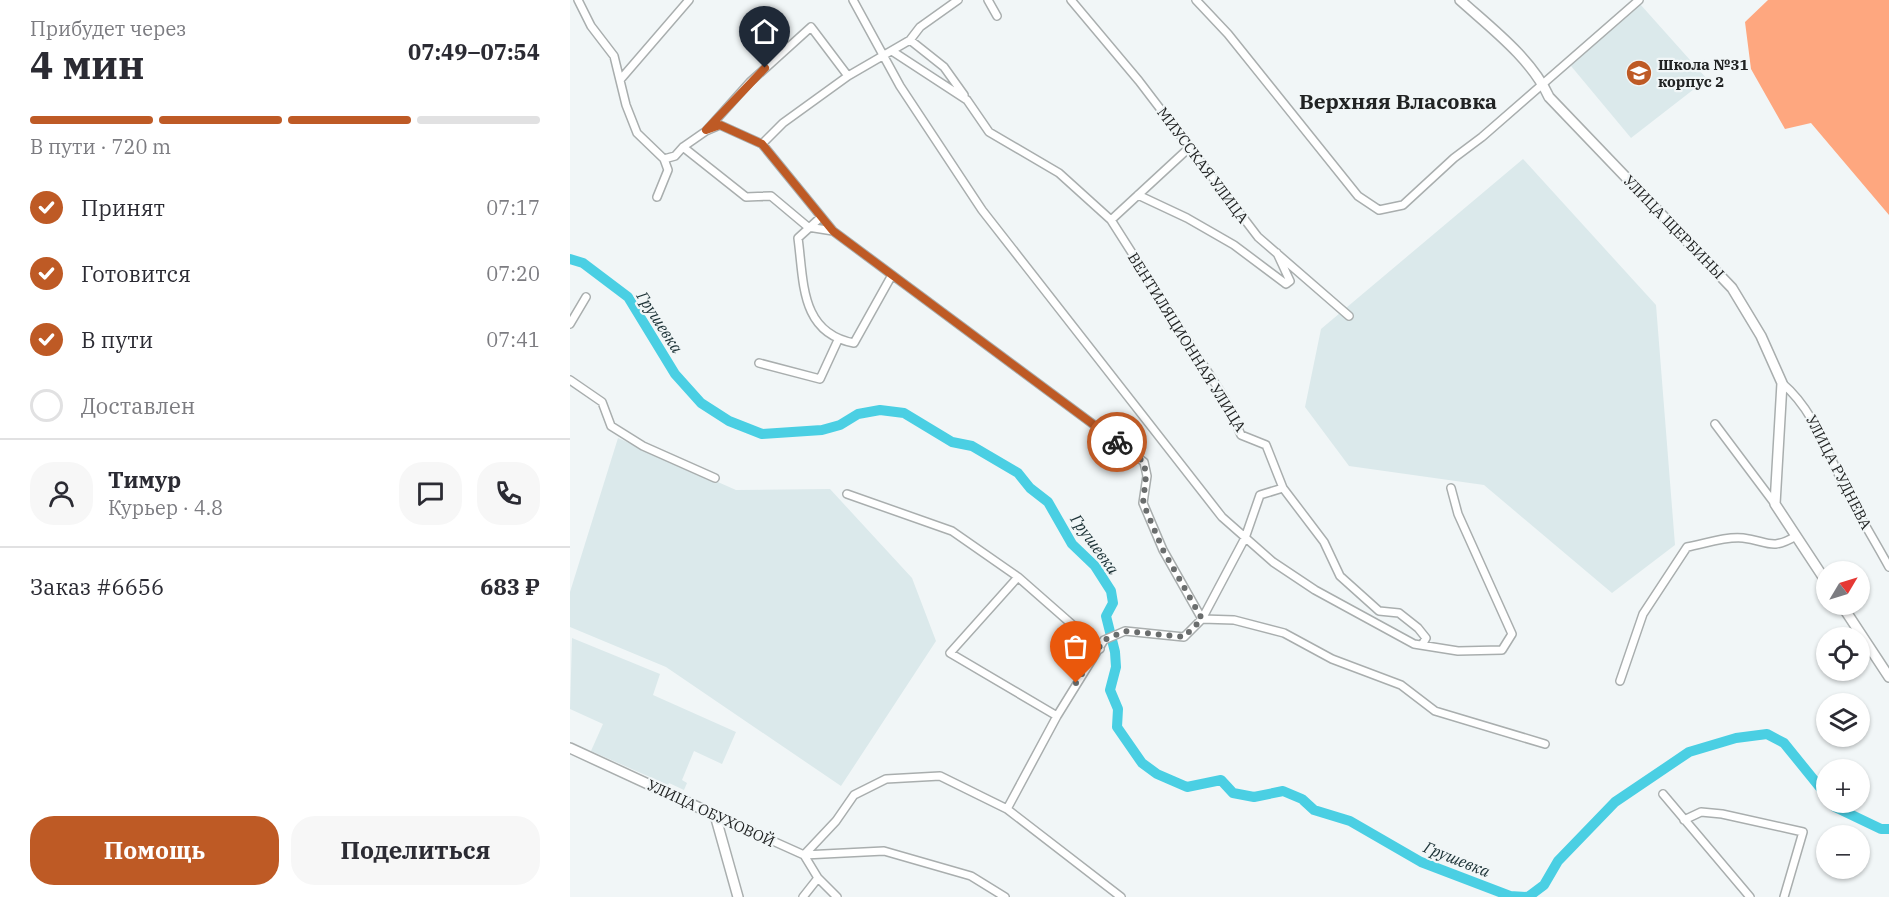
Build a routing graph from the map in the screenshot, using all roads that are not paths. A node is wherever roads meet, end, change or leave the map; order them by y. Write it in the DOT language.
graph roads {
  1 [pos="578,0"];
  2 [pos="689,0"];
  3 [pos="853,0"];
  4 [pos="958,0"];
  5 [pos="988,0"];
  6 [pos="1071,0"];
  7 [pos="1196,0"];
  8 [pos="1460,0"];
  9 [pos="1639,0"];
  10 [pos="997,16"];
  11 [pos="910,40"];
  12 [pos="892,51"];
  13 [pos="882,56"];
  14 [pos="848,76"];
  15 [pos="620,80"];
  16 [pos="1543,83"];
  17 [pos="967,99"];
  18 [pos="706,130"];
  19 [pos="762,144"];
  20 [pos="683,147"];
  21 [pos="1190,147"];
  22 [pos="664,159"];
  23 [pos="1138,195"];
  24 [pos="657,197"];
  25 [pos="821,217"];
  26 [pos="1112,220"];
  27 [pos="808,227"];
  28 [pos="833,231"];
  29 [pos="1277,254"];
  30 [pos="892,275"];
  31 [pos="586,297"];
  32 [pos="1349,316"];
  33 [pos="570,324"];
  34 [pos="838,340"];
  35 [pos="759,363"];
  36 [pos="570,380"];
  37 [pos="1782,383"];
  38 [pos="1715,424"];
  39 [pos="715,478"];
  40 [pos="1283,488"];
  41 [pos="1451,488"];
  42 [pos="847,494"];
  43 [pos="1774,504"];
  44 [pos="1796,536"];
  45 [pos="1245,538"];
  46 [pos="1816,566"];
  47 [pos="1889,567"];
  48 [pos="1018,577"];
  49 [pos="1848,615"];
  50 [pos="1202,619"];
  51 [pos="1422,645"];
  52 [pos="1100,649"];
  53 [pos="1889,677"];
  54 [pos="1620,681"];
  55 [pos="1057,716"];
  56 [pos="1545,744"];
  57 [pos="570,748"];
  58 [pos="1663,794"];
  59 [pos="1007,809"];
  60 [pos="715,815"];
  61 [pos="1684,820"];
  62 [pos="804,855"];
  63 [pos="818,878"];
  64 [pos="738,897"];
  65 [pos="803,897"];
  66 [pos="837,897"];
  67 [pos="1005,897"];
  68 [pos="1121,897"];
  69 [pos="1750,897"];
  70 [pos="1784,897"];
  1 -- 15 [label="street"];
  2 -- 15 [label="street"];
  3 -- 13 [label="street"];
  4 -- 11 [label="street"];
  5 -- 10 [label="street"];
  6 -- 21 [label="street, МИУССКАЯ УЛИЦА"];
  7 -- 16 [label="street"];
  8 -- 16 [label="street, УЛИЦА ЩЕРБИНЫ"];
  9 -- 16 [label="street"];
  11 -- 12 [label="street"];
  11 -- 17 [label="street, ВЕНТИЛЯЦИОННАЯ УЛИЦА"];
  12 -- 13 [label="street"];
  12 -- 17 [label="street, ВЕНТИЛЯЦИОННАЯ УЛИЦА"];
  13 -- 14 [label="street"];
  13 -- 45 [label="street"];
  14 -- 18 [label="street"];
  14 -- 19 [label="street"];
  15 -- 22 [label="street"];
  16 -- 37 [label="street, УЛИЦА ЩЕРБИНЫ"];
  17 -- 26 [label="street, ВЕНТИЛЯЦИОННАЯ УЛИЦА"];
  18 -- 19 [label="street"];
  18 -- 20 [label="street"];
  19 -- 25 [label="street"];
  20 -- 22 [label="street"];
  20 -- 27 [label="street"];
  21 -- 23 [label="street"];
  21 -- 29 [label="street, МИУССКАЯ УЛИЦА"];
  22 -- 24 [label="street"];
  23 -- 26 [label="street"];
  23 -- 29 [label="street"];
  25 -- 27 [label="street"];
  25 -- 28 [label="street"];
  26 -- 40 [label="street, ВЕНТИЛЯЦИОННАЯ УЛИЦА"];
  27 -- 28 [label="street"];
  27 -- 34 [label="street"];
  28 -- 30 [label="street"];
  29 -- 32 [label="street, МИУССКАЯ УЛИЦА"];
  30 -- 34 [label="street"];
  30 -- 50 [label="street"];
  31 -- 33 [label="street"];
  34 -- 35 [label="street"];
  36 -- 39 [label="street"];
  37 -- 43 [label="street, УЛИЦА ЩЕРБИНЫ"];
  37 -- 47 [label="street, УЛИЦА РУДНЕВА"];
  38 -- 43 [label="street"];
  40 -- 45 [label="street"];
  40 -- 51 [label="street, ВЕНТИЛЯЦИОННАЯ УЛИЦА"];
  41 -- 51 [label="street"];
  42 -- 48 [label="street"];
  43 -- 44 [label="street"];
  44 -- 46 [label="street"];
  44 -- 54 [label="street"];
  45 -- 50 [label="street"];
  45 -- 51 [label="street"];
  48 -- 52 [label="street"];
  48 -- 55 [label="street"];
  49 -- 53 [label="street"];
  50 -- 52 [label="street"];
  50 -- 56 [label="street"];
  52 -- 55 [label="street"];
  55 -- 59 [label="street"];
  57 -- 60 [label="street, УЛИЦА ОБУХОВОЙ"];
  58 -- 61 [label="street"];
  59 -- 62 [label="street"];
  59 -- 68 [label="street"];
  60 -- 62 [label="street, УЛИЦА ОБУХОВОЙ"];
  60 -- 64 [label="street"];
  61 -- 69 [label="street"];
  61 -- 70 [label="street"];
  62 -- 63 [label="street"];
  62 -- 67 [label="street"];
  63 -- 65 [label="street"];
  63 -- 66 [label="street"];
}
